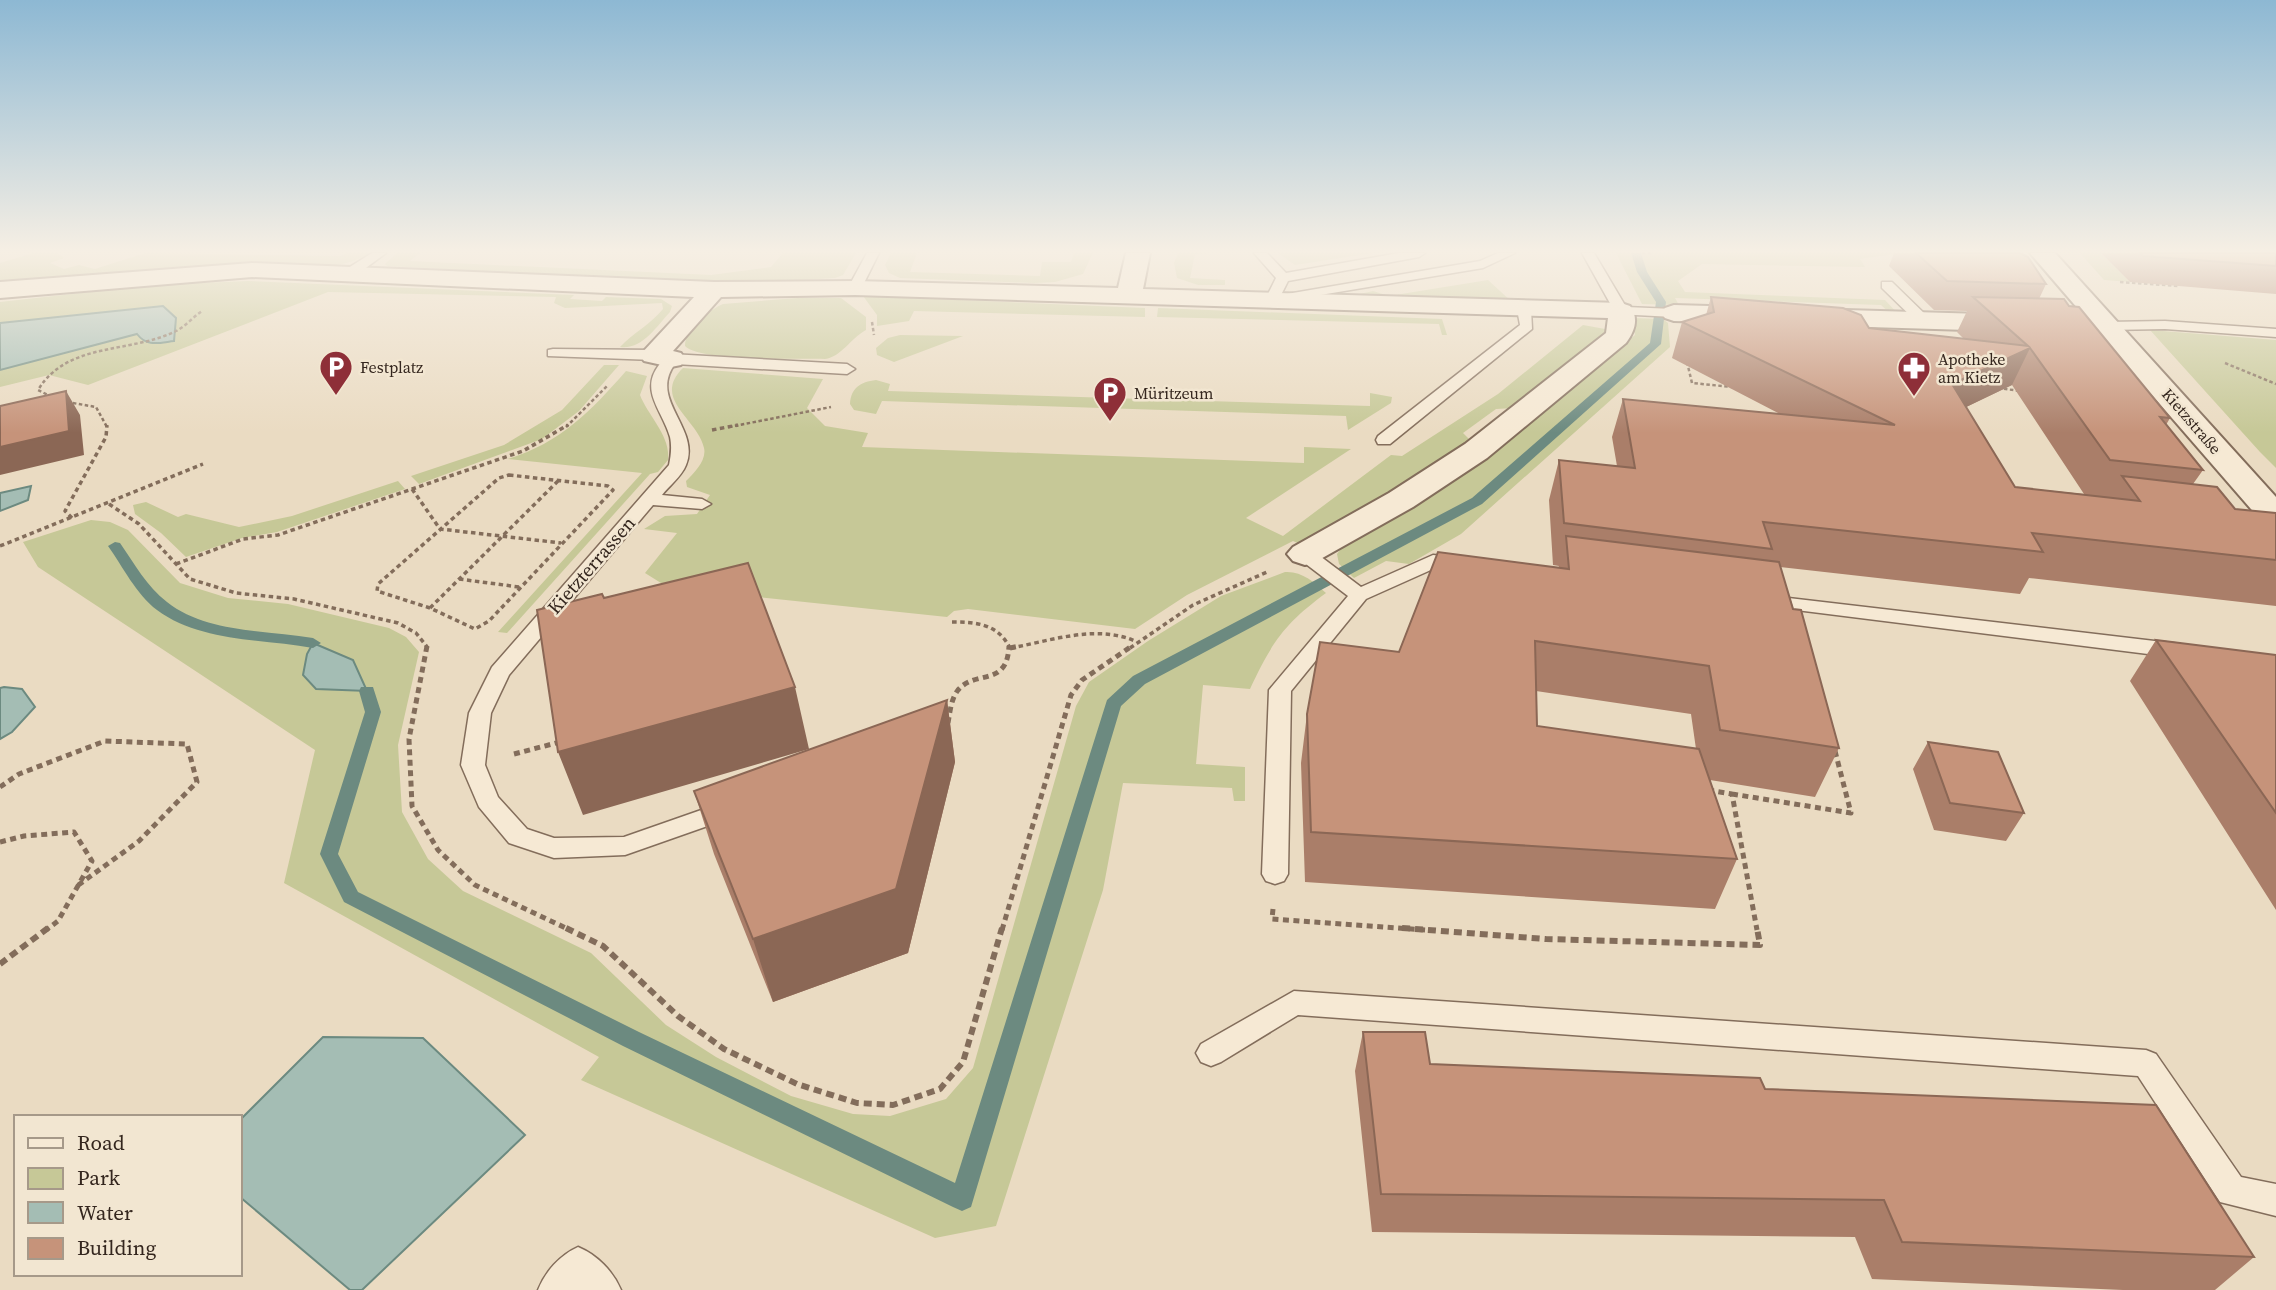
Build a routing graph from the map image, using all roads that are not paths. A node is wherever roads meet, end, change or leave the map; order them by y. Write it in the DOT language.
graph roads {
  1 [pos="693,313"];
  2 [pos="1525,313"];
  3 [pos="1631,313"];
  4 [pos="1680,313"];
  5 [pos="1916,313"];
  6 [pos="2096,313"];
  7 [pos="1924,321"];
  8 [pos="2107,326"];
  9 [pos="2276,333"];
  10 [pos="553,353"];
  11 [pos="654,357"];
  12 [pos="847,369"];
  13 [pos="1384,440"];
  14 [pos="648,499"];
  15 [pos="702,503"];
  16 [pos="2273,525"];
  17 [pos="1315,561"];
  18 [pos="1480,564"];
  19 [pos="1352,590"];
  20 [pos="1750,599"];
  21 [pos="559,602"];
  22 [pos="584,605"];
  23 [pos="2196,652"];
  24 [pos="751,801"];
  25 [pos="1275,874"];
  26 [pos="1211,1053"];
  27 [pos="2276,1200"];
  28 [pos="555,1290"];
  29 [pos="604,1290"];
  1 -- 11 [label="street"];
  2 -- 13 [label="lane"];
  3 -- 17 [label="street"];
  4 -- 7 [label="street"];
  5 -- 7 [label="lane"];
  6 -- 8 [label="street, Kietzstraße"];
  7 -- 8 [label="street"];
  8 -- 9 [label="lane"];
  8 -- 16 [label="street, Kietzstraße"];
  10 -- 11 [label="lane"];
  11 -- 12 [label="lane"];
  11 -- 14 [label="lane, Kietzterrassen"];
  14 -- 15 [label="lane"];
  14 -- 21 [label="lane, Kietzterrassen"];
  17 -- 19 [label="lane"];
  18 -- 19 [label="lane"];
  19 -- 25 [label="lane"];
  20 -- 23 [label="lane"];
  21 -- 22 [label="lane"];
  21 -- 24 [label="lane, Kietzterrassen"];
  26 -- 27 [label="lane"];
  28 -- 29 [label="lane"];
}
